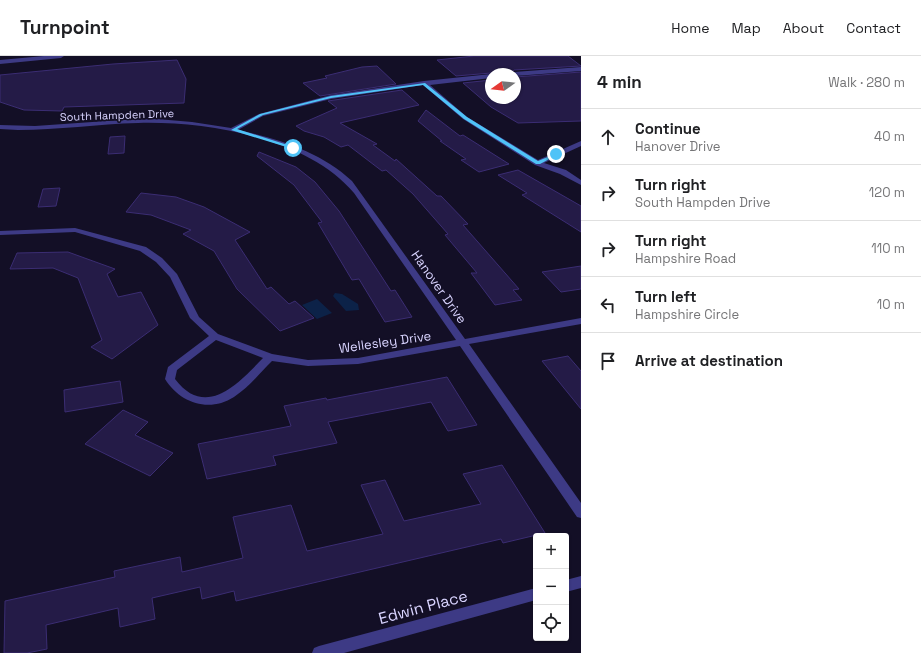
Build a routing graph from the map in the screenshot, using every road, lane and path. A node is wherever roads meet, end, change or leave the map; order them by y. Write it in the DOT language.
graph roads {
  1 [pos="61,56"];
  2 [pos="0,62"];
  3 [pos="581,70"];
  4 [pos="521,73"];
  5 [pos="485,77"];
  6 [pos="424,83"];
  7 [pos="0,127"];
  8 [pos="233,130"];
  9 [pos="581,143"];
  10 [pos="538,163"];
  11 [pos="581,183"];
  12 [pos="0,234"];
  13 [pos="581,321"];
  14 [pos="215,336"];
  15 [pos="462,344"];
  16 [pos="270,357"];
  17 [pos="581,513"];
  18 [pos="581,582"];
  19 [pos="569,585"];
  20 [pos="533,595"];
  21 [pos="318,653"];
  1 -- 2 [label="street"];
  3 -- 4 [label="street"];
  5 -- 6 [label="street"];
  6 -- 8 [label="street"];
  6 -- 10 [label="street"];
  7 -- 8 [label="street, South Hampden Drive"];
  8 -- 15 [label="street, Hanover Drive"];
  9 -- 10 [label="street"];
  10 -- 11 [label="street"];
  12 -- 14 [label="street, Wellesley Drive"];
  13 -- 15 [label="street, Wellesley Drive"];
  14 -- 16 [label="street, Wellesley Drive"];
  14 -- 16 [label="street"];
  15 -- 16 [label="street, Wellesley Drive"];
  15 -- 17 [label="street, Hanover Drive"];
  18 -- 19 [label="street"];
  20 -- 21 [label="street, Edwin Place"];
}
